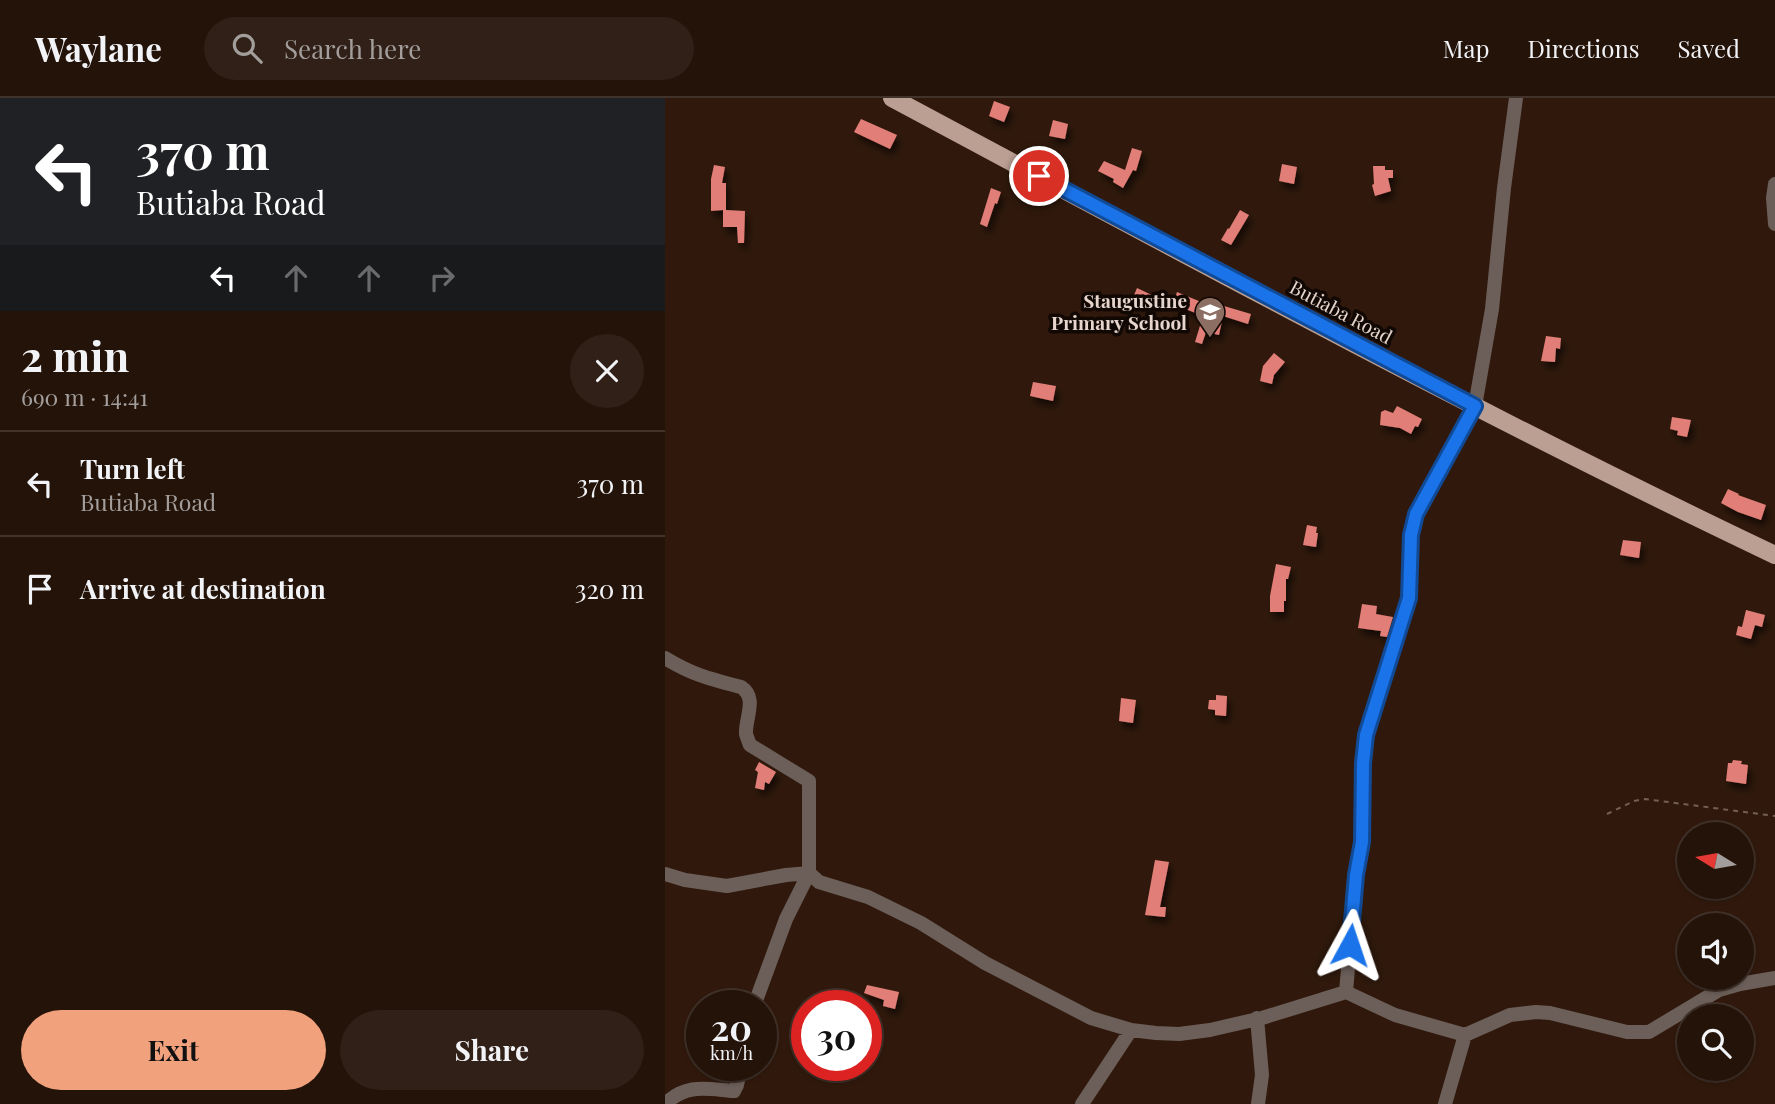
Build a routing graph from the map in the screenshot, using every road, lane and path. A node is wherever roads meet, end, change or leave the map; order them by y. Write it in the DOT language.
graph roads {
  1 [pos="892,98"];
  2 [pos="1517,98"];
  3 [pos="1775,184"];
  4 [pos="1775,224"];
  5 [pos="1475,406"];
  6 [pos="1775,555"];
  7 [pos="665,658"];
  8 [pos="1607,814"];
  9 [pos="1775,816"];
  10 [pos="810,873"];
  11 [pos="665,874"];
  12 [pos="1775,978"];
  13 [pos="760,990"];
  14 [pos="1346,992"];
  15 [pos="1257,1018"];
  16 [pos="1131,1030"];
  17 [pos="1465,1035"];
  18 [pos="738,1081"];
  19 [pos="665,1104"];
  20 [pos="1082,1104"];
  21 [pos="1258,1104"];
  22 [pos="1445,1104"];
  1 -- 5 [label="main road, Butiaba Road"];
  2 -- 5 [label="street"];
  3 -- 4 [label="street"];
  5 -- 6 [label="main road, Butiaba Road"];
  5 -- 14 [label="street"];
  7 -- 10 [label="street"];
  8 -- 9 [label="path"];
  10 -- 11 [label="street"];
  10 -- 13 [label="street"];
  10 -- 16 [label="street"];
  12 -- 17 [label="street"];
  14 -- 15 [label="street"];
  14 -- 17 [label="street"];
  15 -- 16 [label="street"];
  15 -- 21 [label="street"];
  16 -- 20 [label="street"];
  17 -- 22 [label="street"];
  18 -- 19 [label="street"];
}
